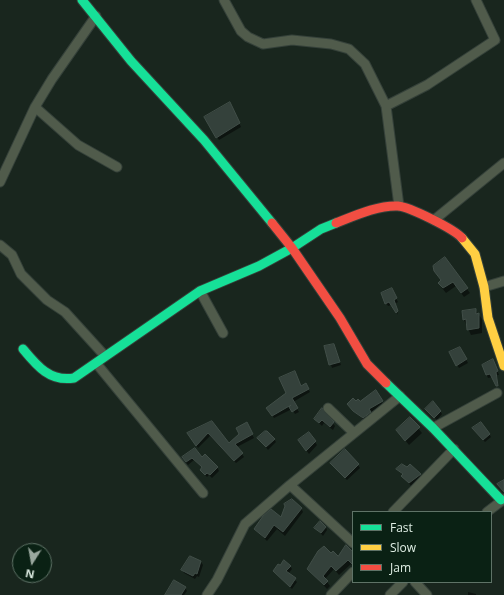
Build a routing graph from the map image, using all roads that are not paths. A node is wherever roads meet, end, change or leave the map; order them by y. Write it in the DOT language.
graph roads {
  1 [pos="82,0"];
  2 [pos="224,0"];
  3 [pos="476,0"];
  4 [pos="96,16"];
  5 [pos="386,106"];
  6 [pos="35,107"];
  7 [pos="504,164"];
  8 [pos="117,167"];
  9 [pos="0,182"];
  10 [pos="399,206"];
  11 [pos="434,220"];
  12 [pos="0,245"];
  13 [pos="292,248"];
  14 [pos="504,281"];
  15 [pos="484,287"];
  16 [pos="200,291"];
  17 [pos="223,333"];
  18 [pos="22,349"];
  19 [pos="105,356"];
  20 [pos="96,363"];
  21 [pos="504,366"];
  22 [pos="497,393"];
  23 [pos="400,396"];
  24 [pos="328,408"];
  25 [pos="433,428"];
  26 [pos="354,433"];
  27 [pos="454,449"];
  28 [pos="290,485"];
  29 [pos="202,493"];
  30 [pos="503,499"];
  31 [pos="394,511"];
  32 [pos="488,511"];
  33 [pos="352,542"];
  34 [pos="352,573"];
  35 [pos="401,583"];
  36 [pos="417,583"];
  37 [pos="207,595"];
  38 [pos="331,595"];
  39 [pos="390,595"];
  40 [pos="427,595"];
  1 -- 4 [label="street"];
  2 -- 5 [label="street"];
  3 -- 5 [label="street"];
  4 -- 6 [label="street"];
  4 -- 13 [label="street"];
  5 -- 10 [label="street"];
  6 -- 8 [label="street"];
  6 -- 9 [label="street"];
  7 -- 11 [label="street"];
  10 -- 11 [label="street"];
  10 -- 13 [label="street"];
  11 -- 15 [label="street"];
  12 -- 19 [label="street"];
  13 -- 16 [label="street"];
  13 -- 23 [label="street"];
  14 -- 15 [label="street"];
  15 -- 21 [label="street"];
  16 -- 17 [label="street"];
  16 -- 19 [label="street"];
  18 -- 20 [label="street"];
  19 -- 20 [label="street"];
  20 -- 29 [label="street"];
  22 -- 25 [label="street"];
  23 -- 25 [label="street"];
  23 -- 26 [label="street"];
  24 -- 26 [label="street"];
  25 -- 27 [label="street"];
  26 -- 28 [label="street"];
  27 -- 30 [label="street"];
  27 -- 31 [label="street"];
  28 -- 33 [label="street"];
  28 -- 37 [label="street"];
  30 -- 32 [label="street"];
  34 -- 38 [label="street"];
  35 -- 39 [label="street"];
  36 -- 40 [label="street"];
}
